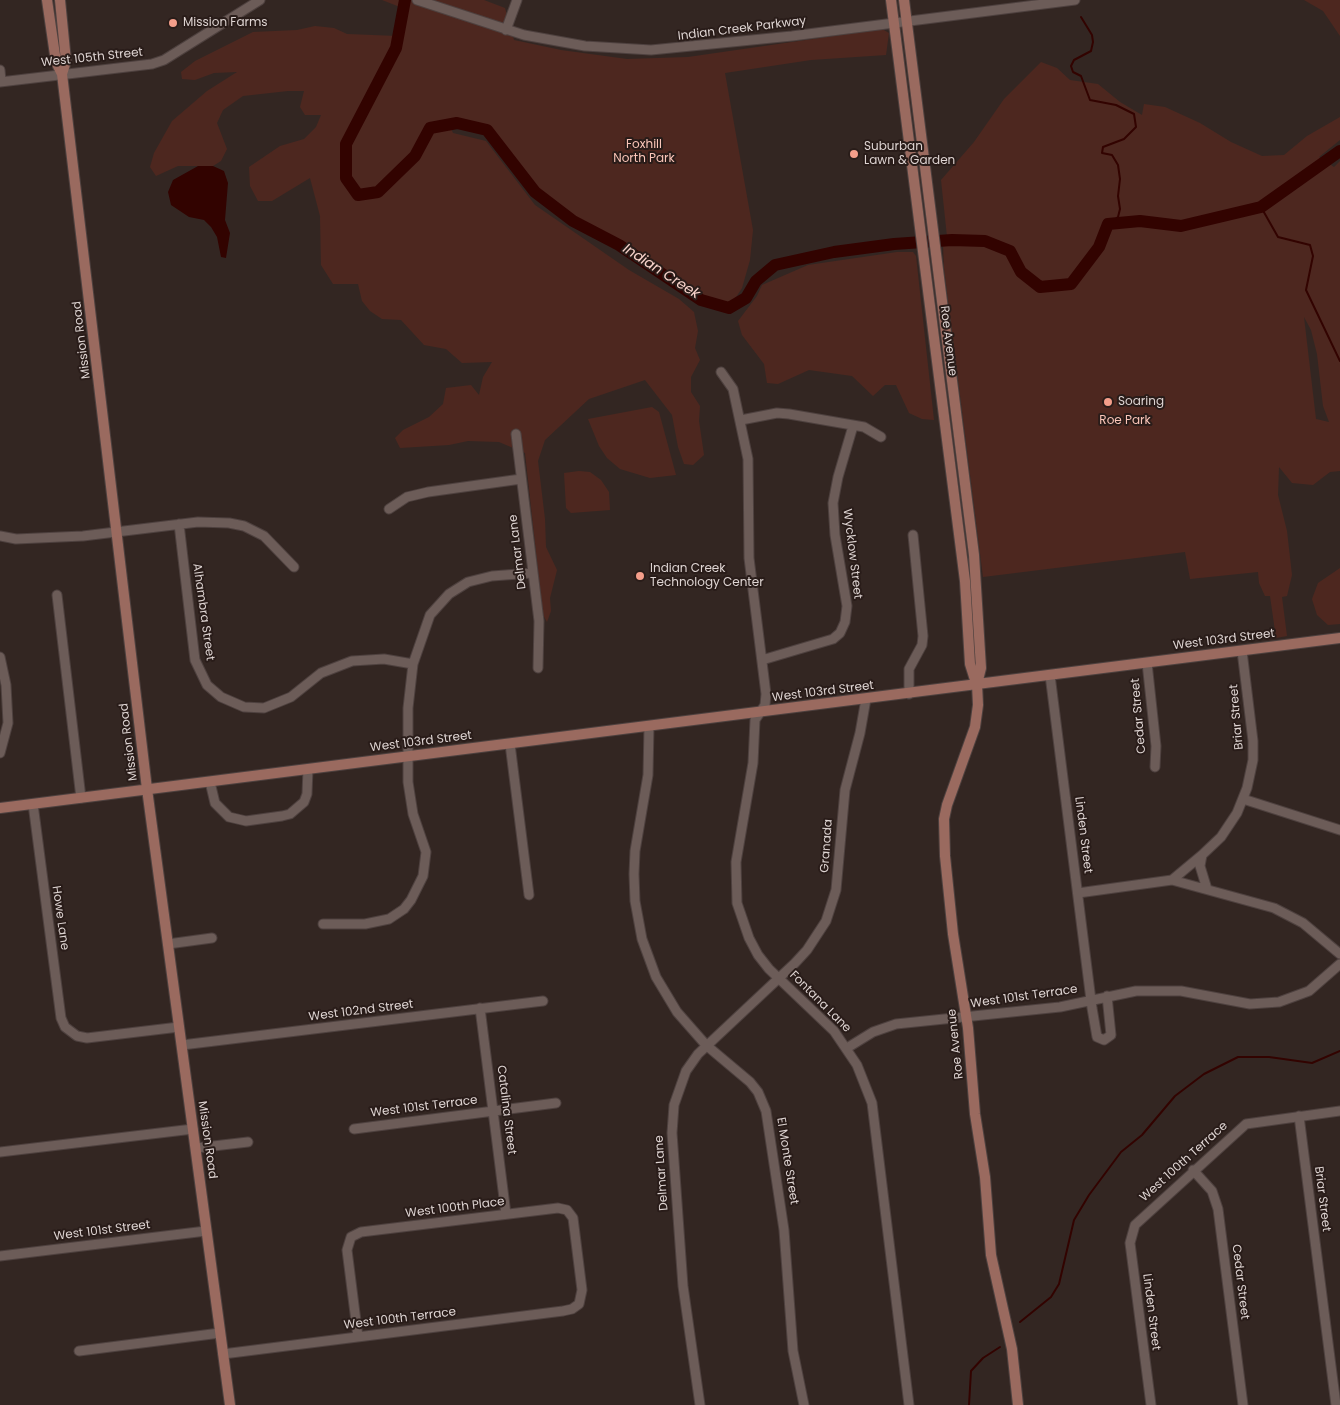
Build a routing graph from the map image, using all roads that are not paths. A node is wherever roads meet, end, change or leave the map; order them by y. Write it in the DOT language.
graph roads {
  1 [pos="47,0"];
  2 [pos="60,0"];
  3 [pos="260,0"];
  4 [pos="417,0"];
  5 [pos="517,0"];
  6 [pos="891,0"];
  7 [pos="904,0"];
  8 [pos="1075,0"];
  9 [pos="907,21"];
  10 [pos="895,23"];
  11 [pos="506,30"];
  12 [pos="0,70"];
  13 [pos="62,74"];
  14 [pos="1,82"];
  15 [pos="721,372"];
  16 [pos="944,413"];
  17 [pos="956,414"];
  18 [pos="741,420"];
  19 [pos="853,426"];
  20 [pos="516,434"];
  21 [pos="881,436"];
  22 [pos="521,479"];
  23 [pos="389,510"];
  24 [pos="179,524"];
  25 [pos="118,532"];
  26 [pos="913,535"];
  27 [pos="0,536"];
  28 [pos="294,567"];
  29 [pos="532,573"];
  30 [pos="57,595"];
  31 [pos="1340,638"];
  32 [pos="1242,651"];
  33 [pos="0,657"];
  34 [pos="762,660"];
  35 [pos="1147,663"];
  36 [pos="413,664"];
  37 [pos="538,668"];
  38 [pos="1050,675"];
  39 [pos="977,684"];
  40 [pos="909,694"];
  41 [pos="866,699"];
  42 [pos="760,712"];
  43 [pos="649,726"];
  44 [pos="510,744"];
  45 [pos="0,753"];
  46 [pos="408,756"];
  47 [pos="1156,767"];
  48 [pos="308,769"];
  49 [pos="210,782"];
  50 [pos="147,789"];
  51 [pos="81,798"];
  52 [pos="1243,798"];
  53 [pos="33,804"];
  54 [pos="0,808"];
  55 [pos="1340,830"];
  56 [pos="1202,855"];
  57 [pos="1172,880"];
  58 [pos="1207,889"];
  59 [pos="1078,893"];
  60 [pos="529,895"];
  61 [pos="323,924"];
  62 [pos="212,938"];
  63 [pos="168,944"];
  64 [pos="1340,954"];
  65 [pos="1340,964"];
  66 [pos="778,978"];
  67 [pos="1107,996"];
  68 [pos="1091,999"];
  69 [pos="543,1001"];
  70 [pos="480,1008"];
  71 [pos="967,1018"];
  72 [pos="179,1027"];
  73 [pos="182,1045"];
  74 [pos="706,1045"];
  75 [pos="847,1048"];
  76 [pos="556,1103"];
  77 [pos="493,1111"];
  78 [pos="1340,1111"];
  79 [pos="1299,1116"];
  80 [pos="193,1129"];
  81 [pos="354,1129"];
  82 [pos="248,1142"];
  83 [pos="196,1148"];
  84 [pos="0,1152"];
  85 [pos="1193,1170"];
  86 [pos="506,1214"];
  87 [pos="1137,1223"];
  88 [pos="206,1231"];
  89 [pos="0,1256"];
  90 [pos="579,1304"];
  91 [pos="220,1333"];
  92 [pos="358,1337"];
  93 [pos="79,1351"];
  94 [pos="222,1354"];
  95 [pos="230,1405"];
  96 [pos="700,1405"];
  97 [pos="804,1405"];
  98 [pos="909,1405"];
  99 [pos="1018,1405"];
  100 [pos="1151,1405"];
  101 [pos="1243,1405"];
  102 [pos="1336,1405"];
  1 -- 13 [label="main road, Mission Road"];
  2 -- 13 [label="main road, Mission Road"];
  3 -- 13 [label="street, West 105th Street"];
  4 -- 11 [label="street, Indian Creek Parkway"];
  5 -- 11 [label="street"];
  6 -- 10 [label="main road, Roe Avenue"];
  7 -- 9 [label="main road, Roe Avenue"];
  8 -- 9 [label="street, Indian Creek Parkway"];
  9 -- 10 [label="street, Indian Creek Parkway"];
  9 -- 17 [label="main road, Roe Avenue"];
  10 -- 11 [label="street, Indian Creek Parkway"];
  10 -- 16 [label="main road, Roe Avenue"];
  12 -- 14 [label="street"];
  13 -- 14 [label="street, West 105th Street"];
  13 -- 25 [label="main road, Mission Road"];
  15 -- 18 [label="street"];
  16 -- 17 [label="main road"];
  16 -- 39 [label="main road, Roe Avenue"];
  17 -- 39 [label="main road, Roe Avenue"];
  18 -- 19 [label="street"];
  18 -- 34 [label="street"];
  19 -- 21 [label="street"];
  19 -- 34 [label="street, Wycklow Street"];
  20 -- 22 [label="street, Delmar Lane"];
  22 -- 23 [label="street"];
  22 -- 29 [label="street, Delmar Lane"];
  24 -- 25 [label="street"];
  24 -- 28 [label="street"];
  24 -- 36 [label="street, Alhambra Street"];
  25 -- 27 [label="street"];
  25 -- 50 [label="main road, Mission Road"];
  26 -- 40 [label="street"];
  29 -- 36 [label="street"];
  29 -- 37 [label="street, Delmar Lane"];
  30 -- 51 [label="street"];
  31 -- 32 [label="main road, West 103rd Street"];
  32 -- 35 [label="main road, West 103rd Street"];
  32 -- 52 [label="street, Briar Street"];
  33 -- 45 [label="street"];
  34 -- 42 [label="street"];
  35 -- 38 [label="main road, West 103rd Street"];
  35 -- 47 [label="street, Cedar Street"];
  36 -- 46 [label="street"];
  38 -- 39 [label="main road, West 103rd Street"];
  38 -- 59 [label="street, Linden Street"];
  39 -- 40 [label="main road, West 103rd Street"];
  39 -- 71 [label="main road, Roe Avenue"];
  40 -- 41 [label="main road, West 103rd Street"];
  41 -- 42 [label="main road, West 103rd Street"];
  41 -- 66 [label="street, Granada"];
  42 -- 43 [label="main road, West 103rd Street"];
  42 -- 66 [label="street, Fontana Lane"];
  43 -- 44 [label="main road, West 103rd Street"];
  43 -- 74 [label="street, El Monte Street"];
  44 -- 46 [label="main road, West 103rd Street"];
  44 -- 60 [label="street"];
  46 -- 48 [label="main road, West 103rd Street"];
  46 -- 61 [label="street"];
  48 -- 49 [label="main road, West 103rd Street"];
  48 -- 49 [label="street"];
  49 -- 50 [label="main road, West 103rd Street"];
  50 -- 51 [label="main road, West 103rd Street"];
  50 -- 63 [label="main road, Mission Road"];
  51 -- 53 [label="main road, West 103rd Street"];
  52 -- 55 [label="street"];
  52 -- 56 [label="street, Briar Street"];
  53 -- 54 [label="main road, West 103rd Street"];
  53 -- 72 [label="street, Howe Lane"];
  56 -- 57 [label="street, Briar Street"];
  56 -- 58 [label="street"];
  57 -- 58 [label="street"];
  57 -- 59 [label="street"];
  58 -- 64 [label="street"];
  59 -- 68 [label="street, Linden Street"];
  62 -- 63 [label="street"];
  63 -- 72 [label="main road, Mission Road"];
  65 -- 67 [label="street, West 101st Terrace"];
  66 -- 74 [label="street, Delmar Lane"];
  66 -- 75 [label="street, Fontana Lane"];
  67 -- 68 [label="street, West 101st Terrace"];
  67 -- 68 [label="street, West 101st Terrace"];
  68 -- 71 [label="street, West 101st Terrace"];
  69 -- 70 [label="street, West 102nd Street"];
  70 -- 73 [label="street, West 102nd Street"];
  70 -- 77 [label="street, Catalina Street"];
  71 -- 75 [label="street, West 101st Terrace"];
  71 -- 99 [label="main road, Roe Avenue"];
  72 -- 73 [label="main road, Mission Road"];
  73 -- 80 [label="main road, Mission Road"];
  74 -- 96 [label="street, Delmar Lane"];
  74 -- 97 [label="street, El Monte Street"];
  75 -- 98 [label="street, Fontana Lane"];
  76 -- 77 [label="street, West 101st Terrace"];
  77 -- 81 [label="street, West 101st Terrace"];
  77 -- 86 [label="street, Catalina Street"];
  78 -- 79 [label="street, West 100th Terrace"];
  79 -- 85 [label="street, West 100th Terrace"];
  79 -- 102 [label="street, Briar Street"];
  80 -- 83 [label="main road, Mission Road"];
  80 -- 84 [label="street"];
  82 -- 83 [label="street"];
  83 -- 88 [label="main road, Mission Road"];
  85 -- 87 [label="street, West 100th Terrace"];
  85 -- 101 [label="street, Cedar Street"];
  86 -- 90 [label="street, West 100th Place"];
  86 -- 92 [label="street, West 100th Place"];
  87 -- 100 [label="street, Linden Street"];
  88 -- 89 [label="street, West 101st Street"];
  88 -- 91 [label="main road, Mission Road"];
  90 -- 92 [label="street, West 100th Terrace"];
  91 -- 93 [label="street"];
  91 -- 94 [label="main road, Mission Road"];
  92 -- 94 [label="street, West 100th Terrace"];
  94 -- 95 [label="main road, Mission Road"];
}
